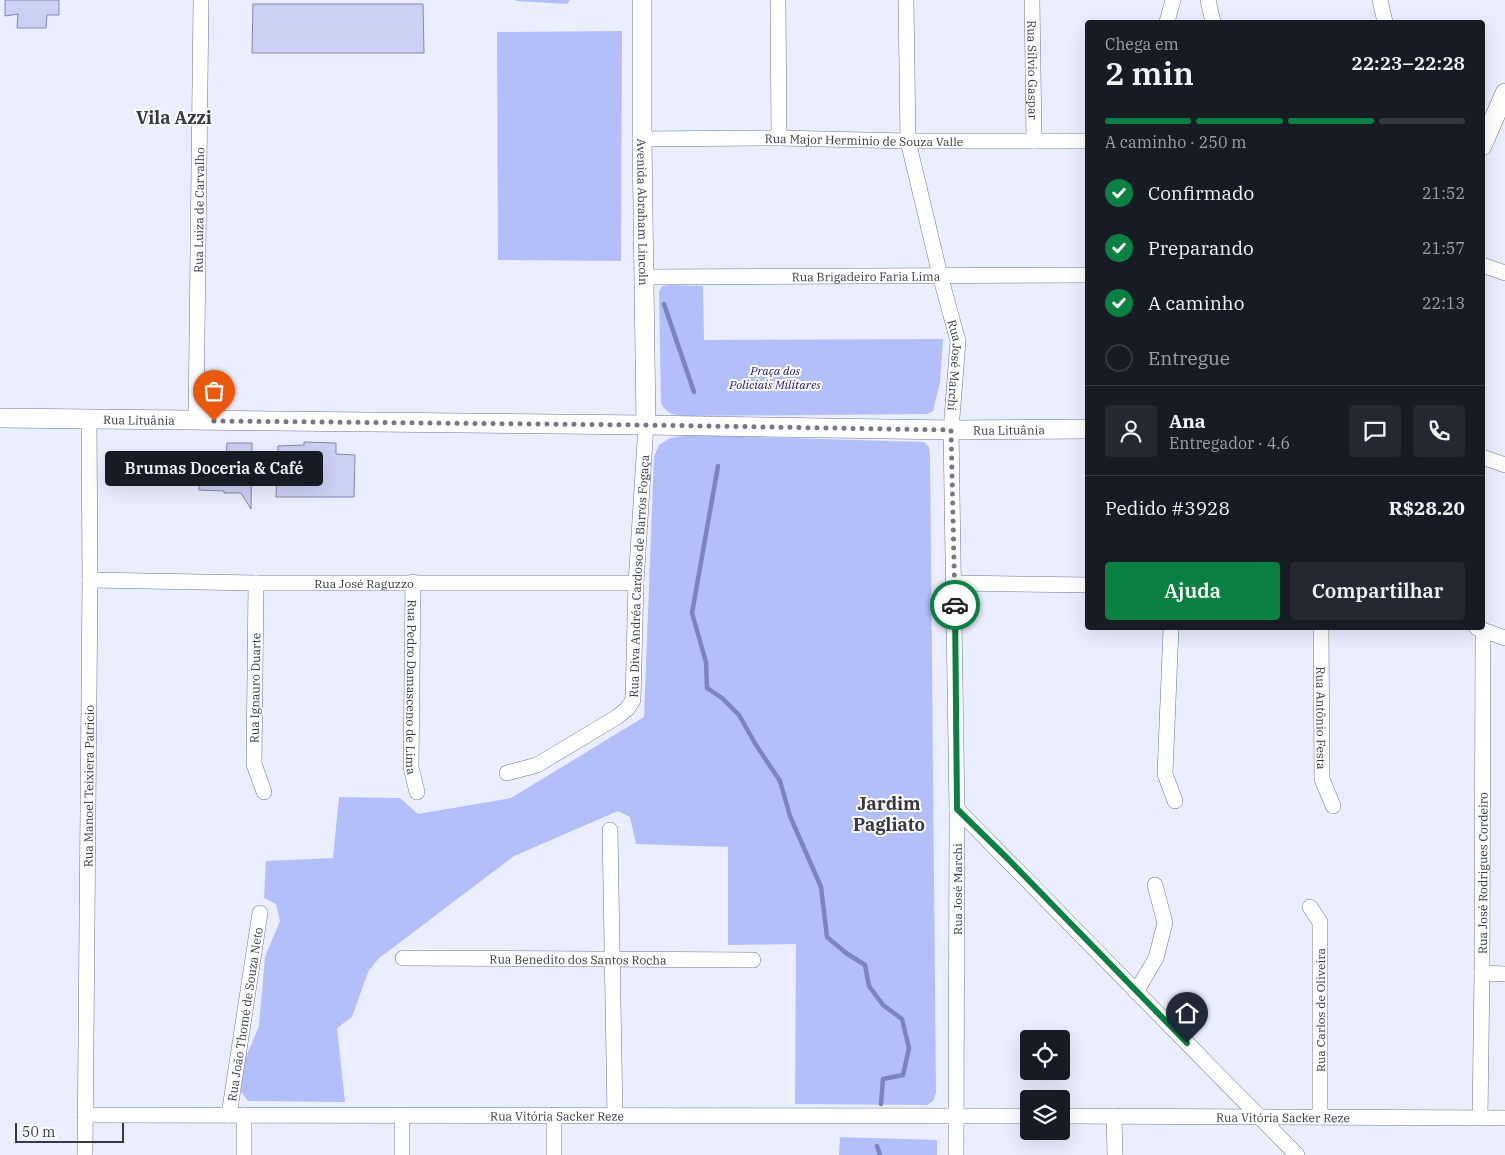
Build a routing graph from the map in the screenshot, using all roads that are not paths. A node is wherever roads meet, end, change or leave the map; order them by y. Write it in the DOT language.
graph roads {
  1 [pos="201,0"];
  2 [pos="642,0"];
  3 [pos="778,0"];
  4 [pos="906,0"];
  5 [pos="1032,0"];
  6 [pos="1173,0"];
  7 [pos="1208,0"];
  8 [pos="1380,0"];
  9 [pos="1168,20"];
  10 [pos="1213,20"];
  11 [pos="1385,20"];
  12 [pos="1505,93"];
  13 [pos="779,138"];
  14 [pos="642,139"];
  15 [pos="1485,139"];
  16 [pos="908,141"];
  17 [pos="1034,141"];
  18 [pos="1085,141"];
  19 [pos="1485,266"];
  20 [pos="1505,274"];
  21 [pos="940,275"];
  22 [pos="1085,275"];
  23 [pos="645,277"];
  24 [pos="0,418"];
  25 [pos="89,418"];
  26 [pos="196,421"];
  27 [pos="646,425"];
  28 [pos="1085,429"];
  29 [pos="951,430"];
  30 [pos="1485,458"];
  31 [pos="1505,465"];
  32 [pos="90,580"];
  33 [pos="413,582"];
  34 [pos="256,583"];
  35 [pos="636,583"];
  36 [pos="954,583"];
  37 [pos="1085,585"];
  38 [pos="1171,630"];
  39 [pos="1321,630"];
  40 [pos="1480,630"];
  41 [pos="1483,630"];
  42 [pos="1505,638"];
  43 [pos="508,773"];
  44 [pos="264,792"];
  45 [pos="417,792"];
  46 [pos="1175,801"];
  47 [pos="1334,806"];
  48 [pos="957,809"];
  49 [pos="610,830"];
  50 [pos="1155,885"];
  51 [pos="1310,906"];
  52 [pos="260,913"];
  53 [pos="403,958"];
  54 [pos="612,959"];
  55 [pos="753,960"];
  56 [pos="1482,973"];
  57 [pos="1505,974"];
  58 [pos="1136,992"];
  59 [pos="85,1115"];
  60 [pos="236,1115"];
  61 [pos="402,1115"];
  62 [pos="554,1115"];
  63 [pos="615,1116"];
  64 [pos="956,1116"];
  65 [pos="1020,1116"];
  66 [pos="1070,1116"];
  67 [pos="1114,1116"];
  68 [pos="1260,1117"];
  69 [pos="1320,1117"];
  70 [pos="1480,1117"];
  71 [pos="1505,1118"];
  72 [pos="85,1155"];
  73 [pos="244,1155"];
  74 [pos="402,1155"];
  75 [pos="554,1155"];
  76 [pos="956,1155"];
  77 [pos="1115,1155"];
  78 [pos="1297,1155"];
  1 -- 26 [label="street, Rua Luiza de Carvalho"];
  2 -- 14 [label="street, Avenida Abraham Lincoln"];
  3 -- 13 [label="street"];
  4 -- 16 [label="street, Rua José Marchi"];
  5 -- 17 [label="street, Rua Sílvio Gaspar"];
  6 -- 9 [label="street"];
  7 -- 10 [label="street"];
  8 -- 11 [label="street"];
  12 -- 15 [label="street"];
  13 -- 14 [label="street, Rua Major Herminio de Souza Valle"];
  13 -- 16 [label="street, Rua Major Herminio de Souza Valle"];
  14 -- 23 [label="street, Avenida Abraham Lincoln"];
  16 -- 17 [label="street, Rua Major Herminio de Souza Valle"];
  16 -- 21 [label="street, Rua José Marchi"];
  17 -- 18 [label="street, Rua Major Herminio de Souza Valle"];
  19 -- 20 [label="street"];
  21 -- 22 [label="street, Rua Brigadeiro Faria Lima"];
  21 -- 23 [label="street, Rua Brigadeiro Faria Lima"];
  21 -- 29 [label="street, Rua José Marchi"];
  23 -- 27 [label="street, Avenida Abraham Lincoln"];
  24 -- 25 [label="street, Rua Lituânia"];
  25 -- 26 [label="street, Rua Lituânia"];
  25 -- 32 [label="street, Rua Manoel Teixiera Patricio"];
  26 -- 27 [label="street, Rua Lituânia"];
  27 -- 29 [label="street, Rua Lituânia"];
  27 -- 35 [label="street, Rua Diva Andréa Cardoso de Barros Fogaça"];
  28 -- 29 [label="street, Rua Lituânia"];
  29 -- 36 [label="street, Rua José Marchi"];
  30 -- 31 [label="street"];
  32 -- 34 [label="street, Rua José Raguzzo"];
  32 -- 59 [label="street, Rua Manoel Teixiera Patricio"];
  33 -- 34 [label="street, Rua José Raguzzo"];
  33 -- 35 [label="street, Rua José Raguzzo"];
  33 -- 45 [label="street, Rua Pedro Damasceno de Lima"];
  34 -- 44 [label="street, Rua Ignauro Duarte"];
  35 -- 43 [label="street, Rua Diva Andréa Cardoso de Barros Fogaça"];
  36 -- 37 [label="street"];
  36 -- 48 [label="street, Rua José Marchi"];
  38 -- 46 [label="street"];
  39 -- 47 [label="street, Rua Antônio Festa"];
  40 -- 56 [label="street, Rua José Rodrigues Cordeiro"];
  41 -- 42 [label="street"];
  48 -- 58 [label="street"];
  48 -- 64 [label="street, Rua José Marchi"];
  49 -- 54 [label="street"];
  50 -- 58 [label="street"];
  51 -- 69 [label="street, Rua Carlos de Oliveira"];
  52 -- 60 [label="street, Rua João Thomé de Souza Neto"];
  53 -- 54 [label="street, Rua Benedito dos Santos Rocha"];
  54 -- 55 [label="street, Rua Benedito dos Santos Rocha"];
  54 -- 63 [label="street"];
  56 -- 57 [label="street"];
  56 -- 70 [label="street, Rua José Rodrigues Cordeiro"];
  58 -- 68 [label="street"];
  59 -- 60 [label="street, Rua Vitória Sacker Reze"];
  59 -- 72 [label="street, Rua Manoel Teixiera Patricio"];
  60 -- 61 [label="street, Rua Vitória Sacker Reze"];
  60 -- 73 [label="street, Rua João Thomé de Souza Neto"];
  61 -- 62 [label="street, Rua Vitória Sacker Reze"];
  61 -- 74 [label="street"];
  62 -- 63 [label="street, Rua Vitória Sacker Reze"];
  62 -- 75 [label="street"];
  63 -- 64 [label="street, Rua Vitória Sacker Reze"];
  64 -- 65 [label="street, Rua Vitória Sacker Reze"];
  64 -- 76 [label="street, Rua José Marchi"];
  66 -- 67 [label="street, Rua Vitória Sacker Reze"];
  67 -- 68 [label="street, Rua Vitória Sacker Reze"];
  67 -- 77 [label="street"];
  68 -- 69 [label="street, Rua Vitória Sacker Reze"];
  68 -- 78 [label="street"];
  69 -- 70 [label="street, Rua Vitória Sacker Reze"];
  70 -- 71 [label="street, Rua Vitória Sacker Reze"];
}
